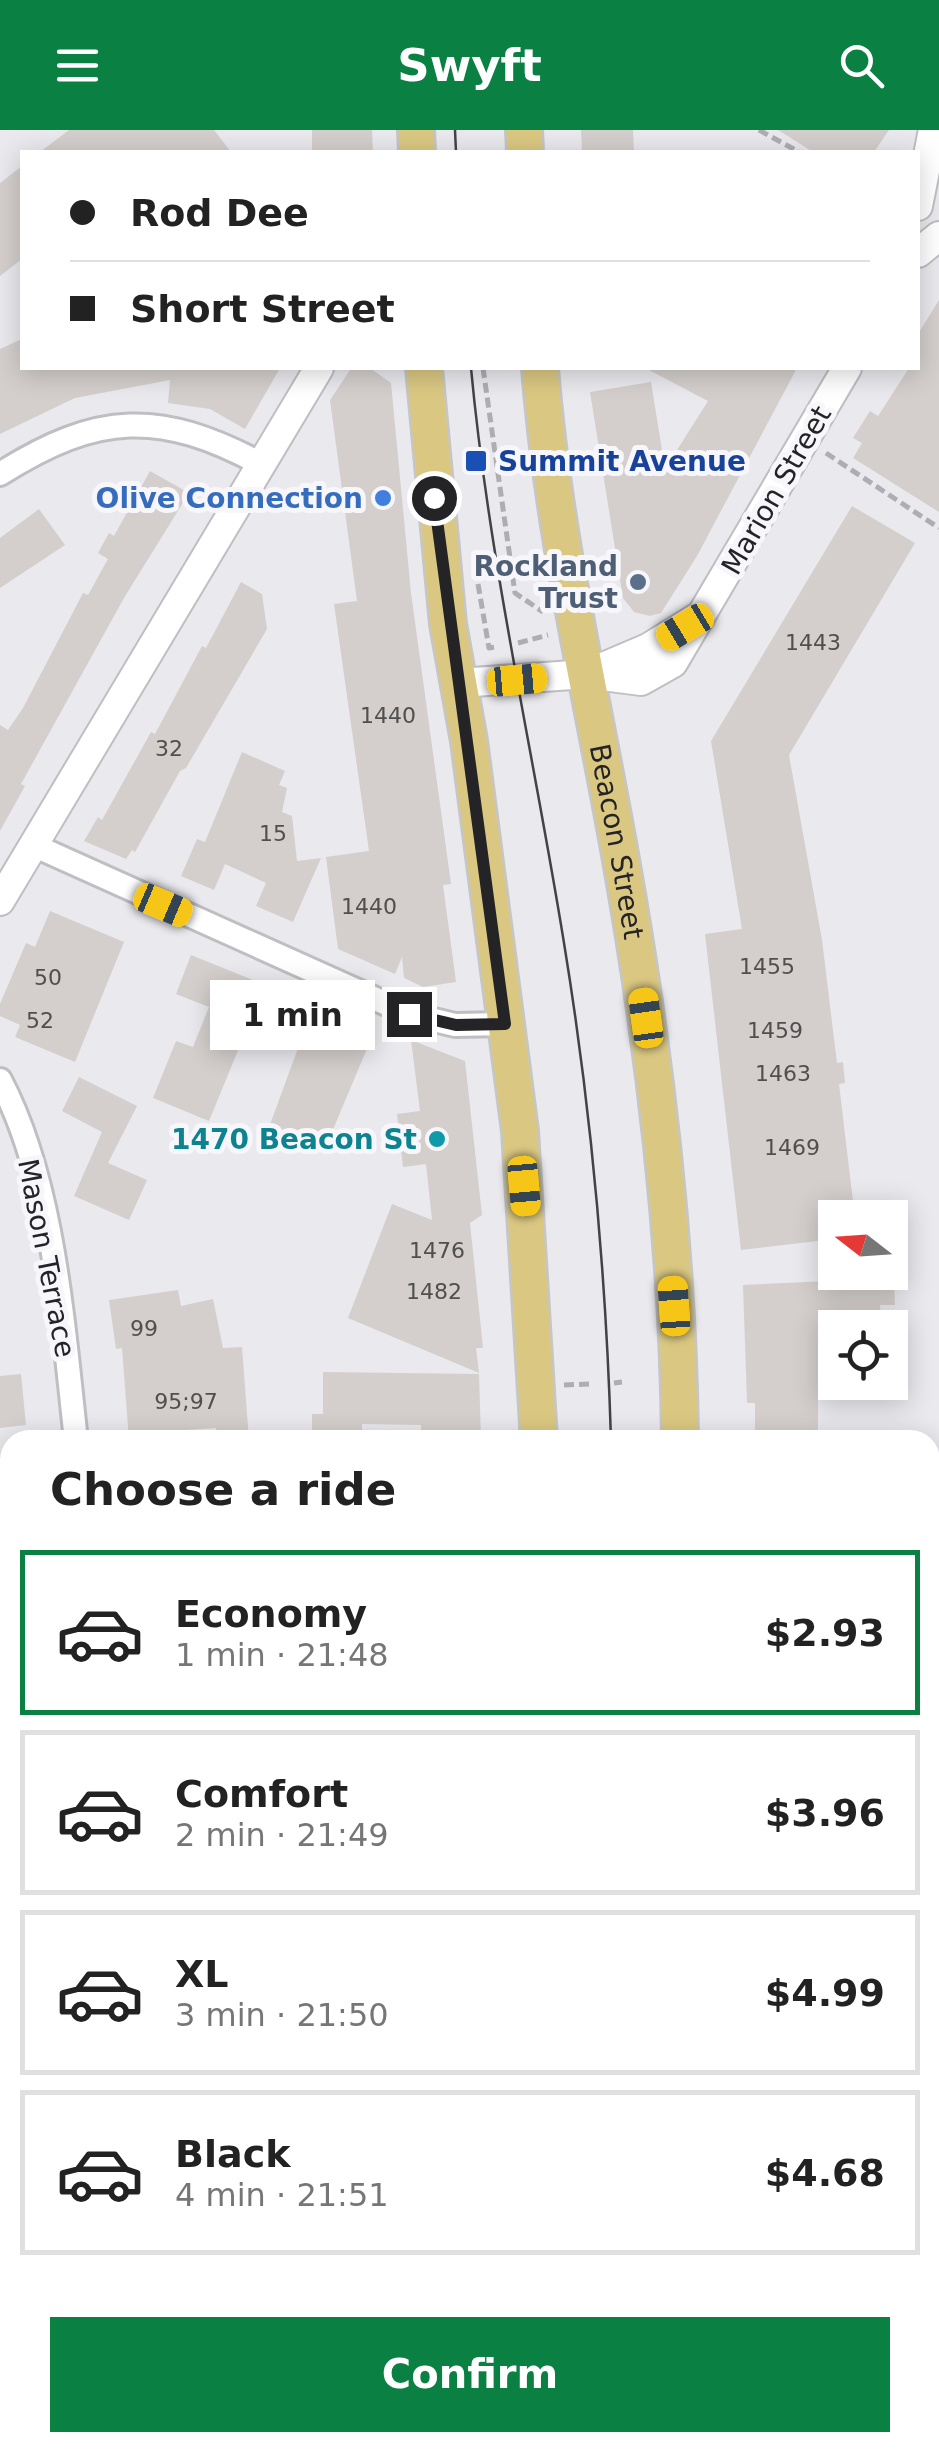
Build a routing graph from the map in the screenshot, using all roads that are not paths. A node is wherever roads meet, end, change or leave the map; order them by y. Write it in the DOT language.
graph roads {
  1 [pos="934,130"];
  2 [pos="920,196"];
  3 [pos="318,370"];
  4 [pos="424,370"];
  5 [pos="540,370"];
  6 [pos="846,370"];
  7 [pos="261,464"];
  8 [pos="0,474"];
  9 [pos="586,674"];
  10 [pos="459,682"];
  11 [pos="33,845"];
  12 [pos="0,901"];
  13 [pos="505,1024"];
  14 [pos="0,1080"];
  15 [pos="75,1430"];
  16 [pos="538,1430"];
  17 [pos="679,1430"];
  1 -- 2 [label="street"];
  3 -- 7 [label="street"];
  4 -- 10 [label="main road"];
  5 -- 9 [label="main road, Beacon Street"];
  6 -- 9 [label="street, Marion Street"];
  7 -- 8 [label="street"];
  7 -- 11 [label="street"];
  9 -- 10 [label="street, Marion Street"];
  9 -- 17 [label="main road, Beacon Street"];
  10 -- 13 [label="main road"];
  11 -- 12 [label="street"];
  11 -- 13 [label="street"];
  13 -- 16 [label="main road"];
  14 -- 15 [label="street, Mason Terrace"];
}
